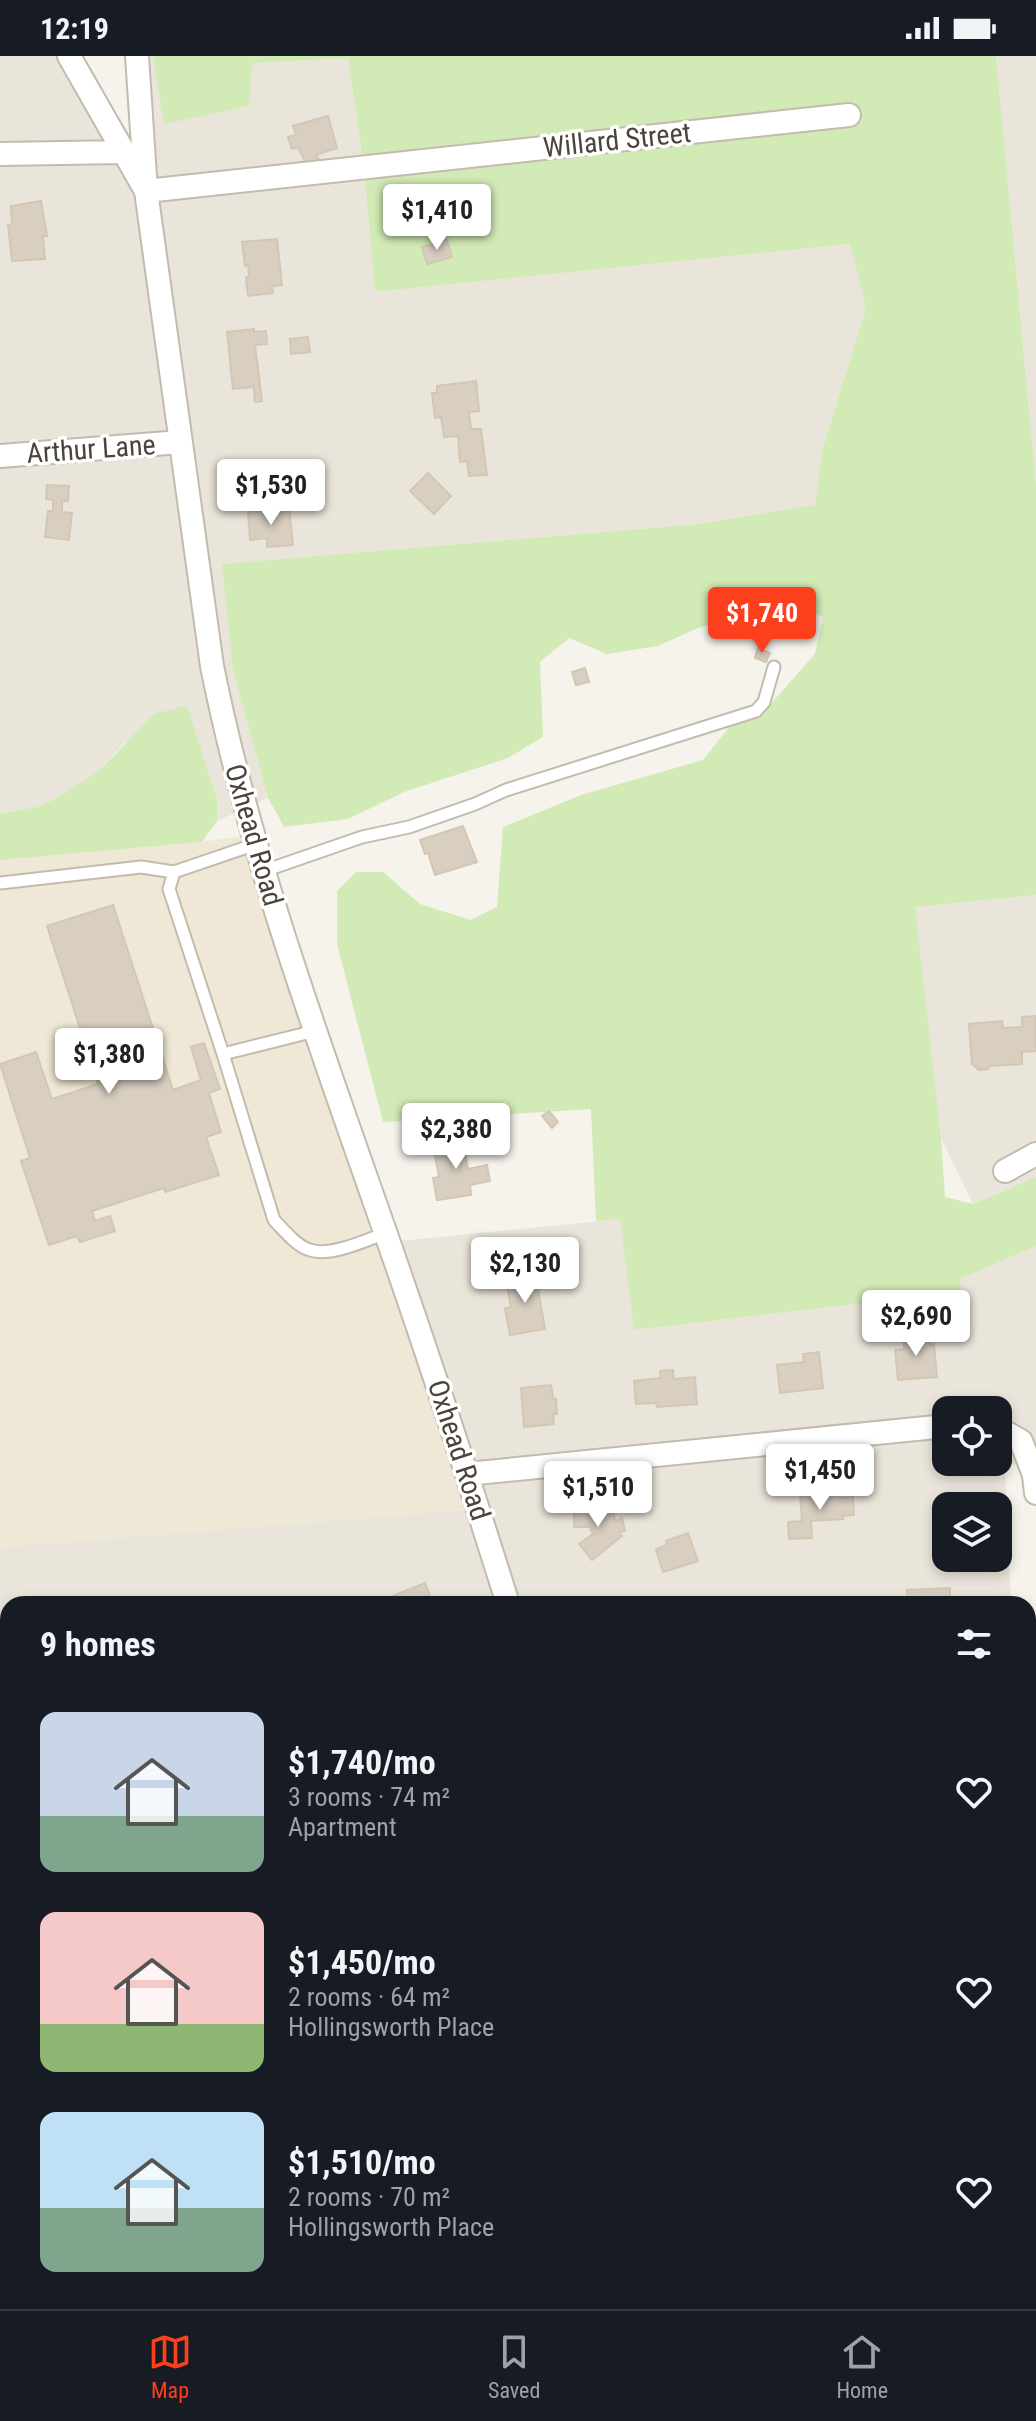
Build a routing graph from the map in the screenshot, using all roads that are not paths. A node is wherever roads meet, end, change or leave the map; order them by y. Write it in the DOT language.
graph roads {
  1 [pos="69,56"];
  2 [pos="137,56"];
  3 [pos="849,115"];
  4 [pos="124,152"];
  5 [pos="0,154"];
  6 [pos="146,191"];
  7 [pos="181,442"];
  8 [pos="0,456"];
  9 [pos="774,667"];
  10 [pos="256,844"];
  11 [pos="264,871"];
  12 [pos="174,872"];
  13 [pos="0,883"];
  14 [pos="315,1031"];
  15 [pos="223,1054"];
  16 [pos="1036,1154"];
  17 [pos="1005,1171"];
  18 [pos="386,1233"];
  19 [pos="932,1427"];
  20 [pos="1012,1436"];
  21 [pos="467,1474"];
  22 [pos="1036,1493"];
  23 [pos="505,1596"];
  1 -- 4 [label="street, Oxhead Road"];
  2 -- 6 [label="street"];
  3 -- 6 [label="street, Willard Street"];
  4 -- 5 [label="street"];
  4 -- 6 [label="street, Oxhead Road"];
  6 -- 7 [label="street, Oxhead Road"];
  7 -- 8 [label="street, Arthur Lane"];
  7 -- 10 [label="street, Oxhead Road"];
  9 -- 11 [label="lane"];
  10 -- 11 [label="street, Oxhead Road"];
  10 -- 12 [label="lane"];
  11 -- 14 [label="street, Oxhead Road"];
  12 -- 13 [label="lane"];
  12 -- 15 [label="lane"];
  14 -- 15 [label="lane"];
  14 -- 18 [label="street, Oxhead Road"];
  15 -- 18 [label="lane"];
  16 -- 17 [label="street"];
  18 -- 21 [label="street, Oxhead Road"];
  19 -- 21 [label="street"];
  20 -- 22 [label="street"];
  21 -- 23 [label="street, Oxhead Road"];
}
